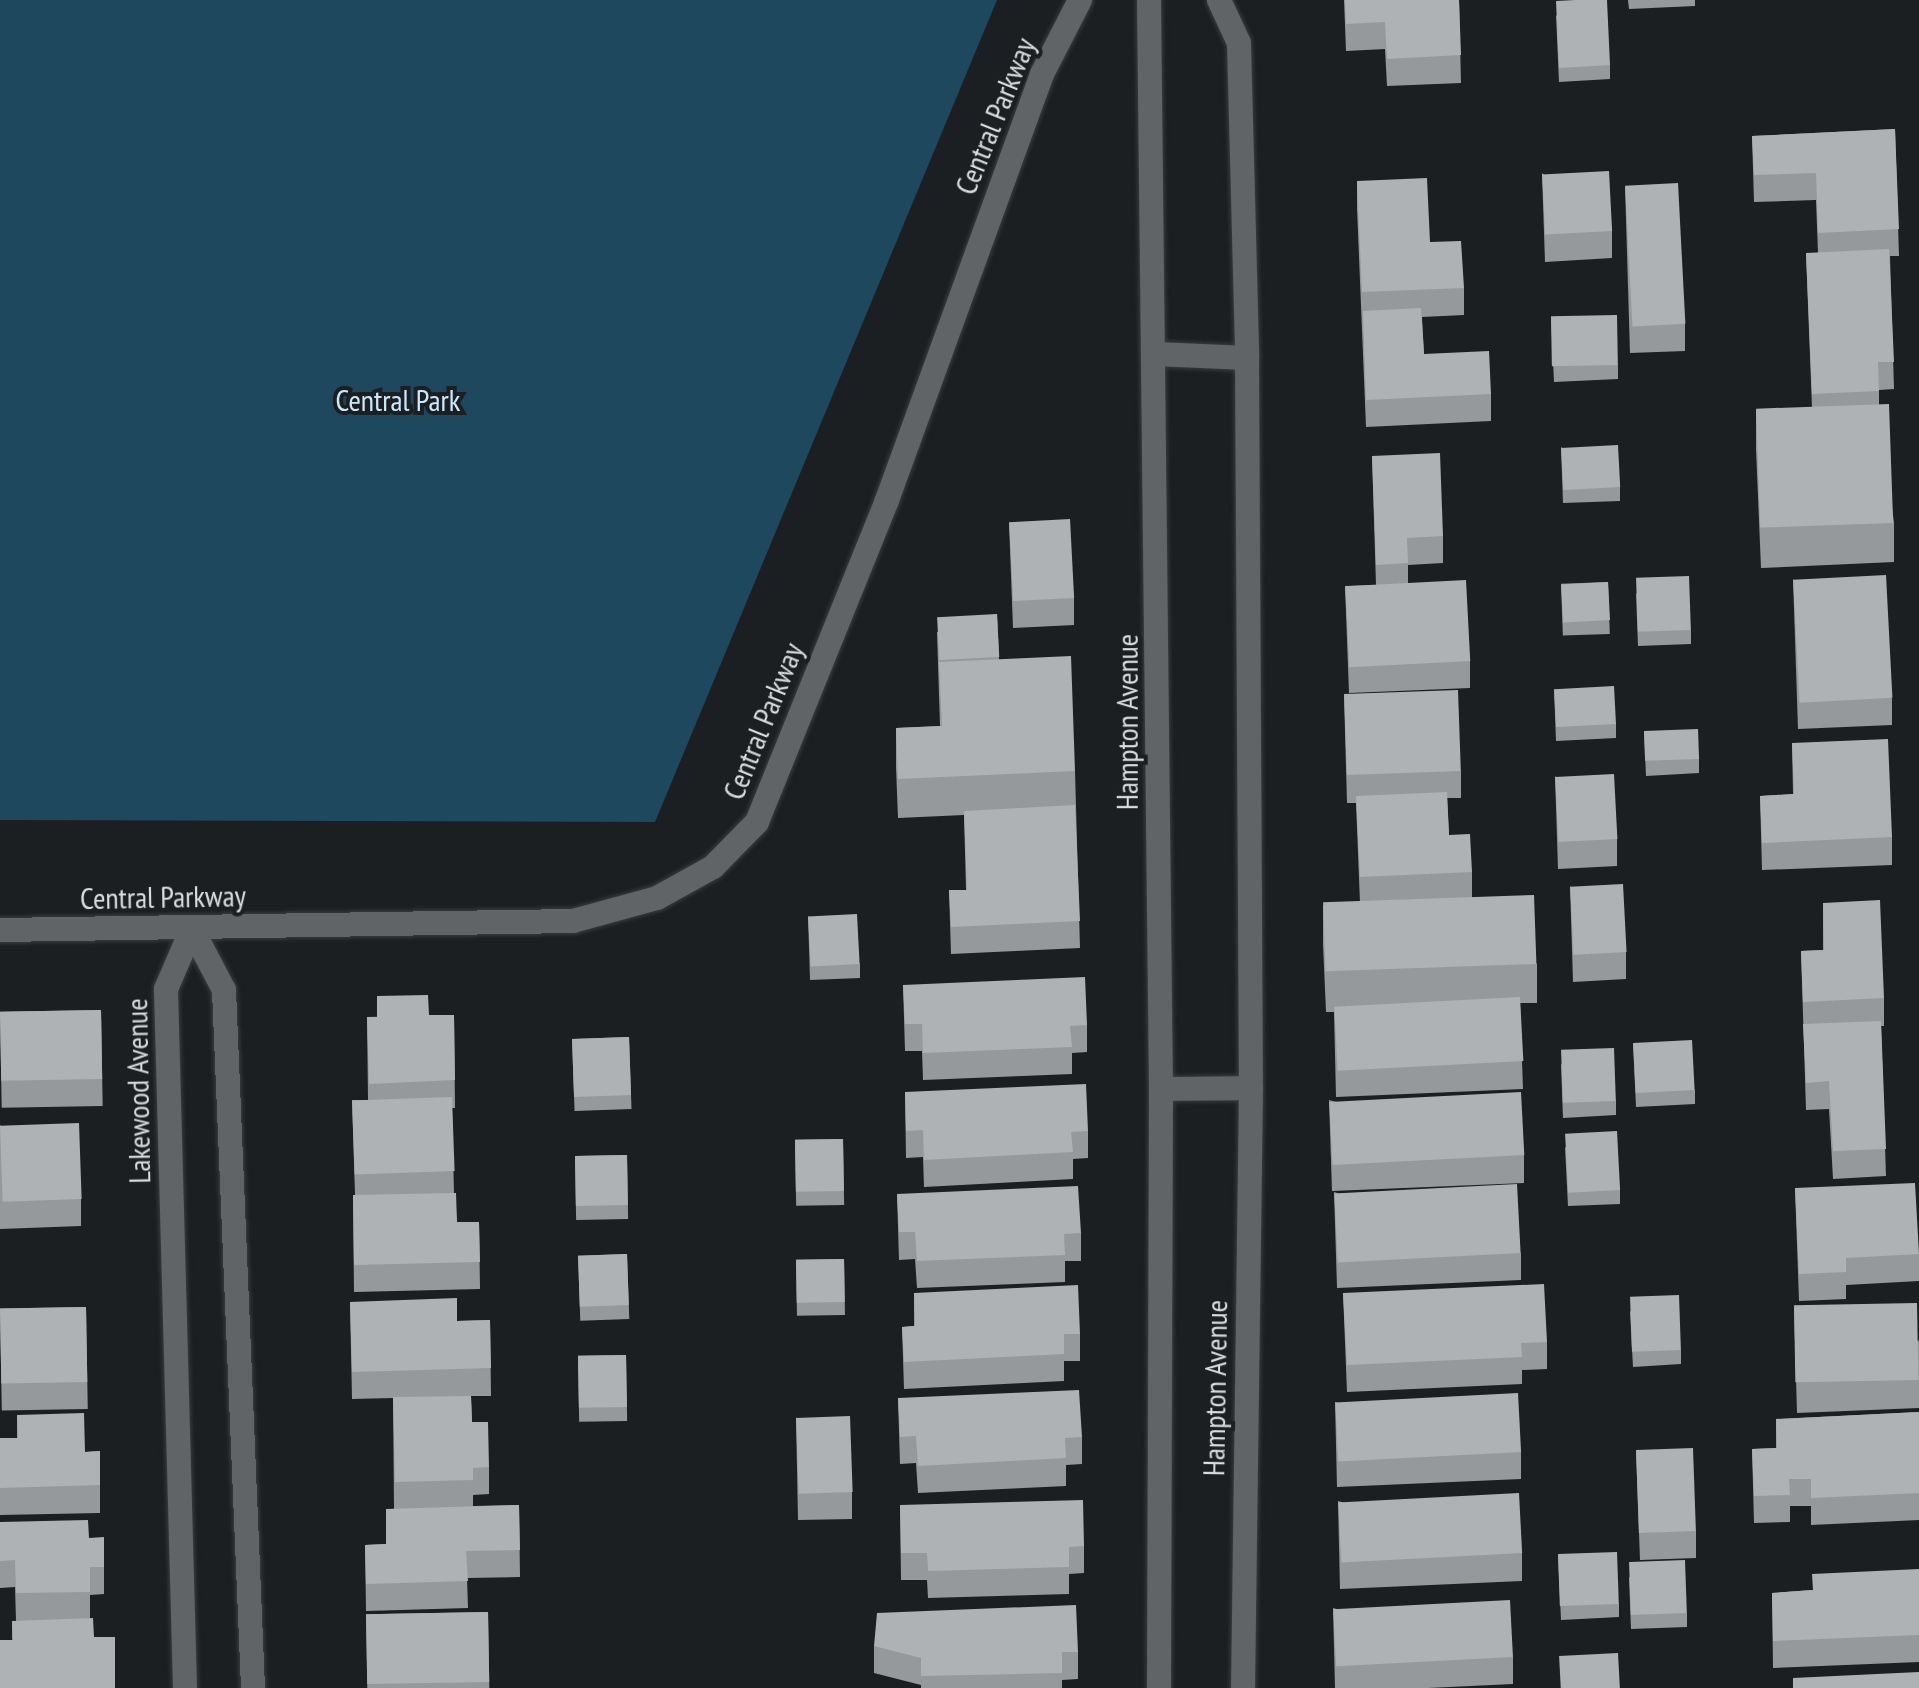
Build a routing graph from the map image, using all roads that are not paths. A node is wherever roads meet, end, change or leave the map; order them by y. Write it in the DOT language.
graph roads {
  1 [pos="1080,0"];
  2 [pos="1149,0"];
  3 [pos="1219,0"];
  4 [pos="1156,354"];
  5 [pos="1247,358"];
  6 [pos="192,929"];
  7 [pos="0,930"];
  8 [pos="1251,1088"];
  9 [pos="1161,1089"];
  10 [pos="185,1688"];
  11 [pos="253,1688"];
  12 [pos="1159,1688"];
  13 [pos="1243,1688"];
  1 -- 6 [label="street, Central Parkway"];
  2 -- 4 [label="street, Hampton Avenue"];
  3 -- 5 [label="street, Hampton Avenue"];
  4 -- 5 [label="street"];
  4 -- 9 [label="street, Hampton Avenue"];
  5 -- 8 [label="street, Hampton Avenue"];
  6 -- 7 [label="street, Central Parkway"];
  6 -- 10 [label="street, Lakewood Avenue"];
  6 -- 11 [label="street"];
  8 -- 9 [label="street"];
  8 -- 13 [label="street, Hampton Avenue"];
  9 -- 12 [label="street, Hampton Avenue"];
}
